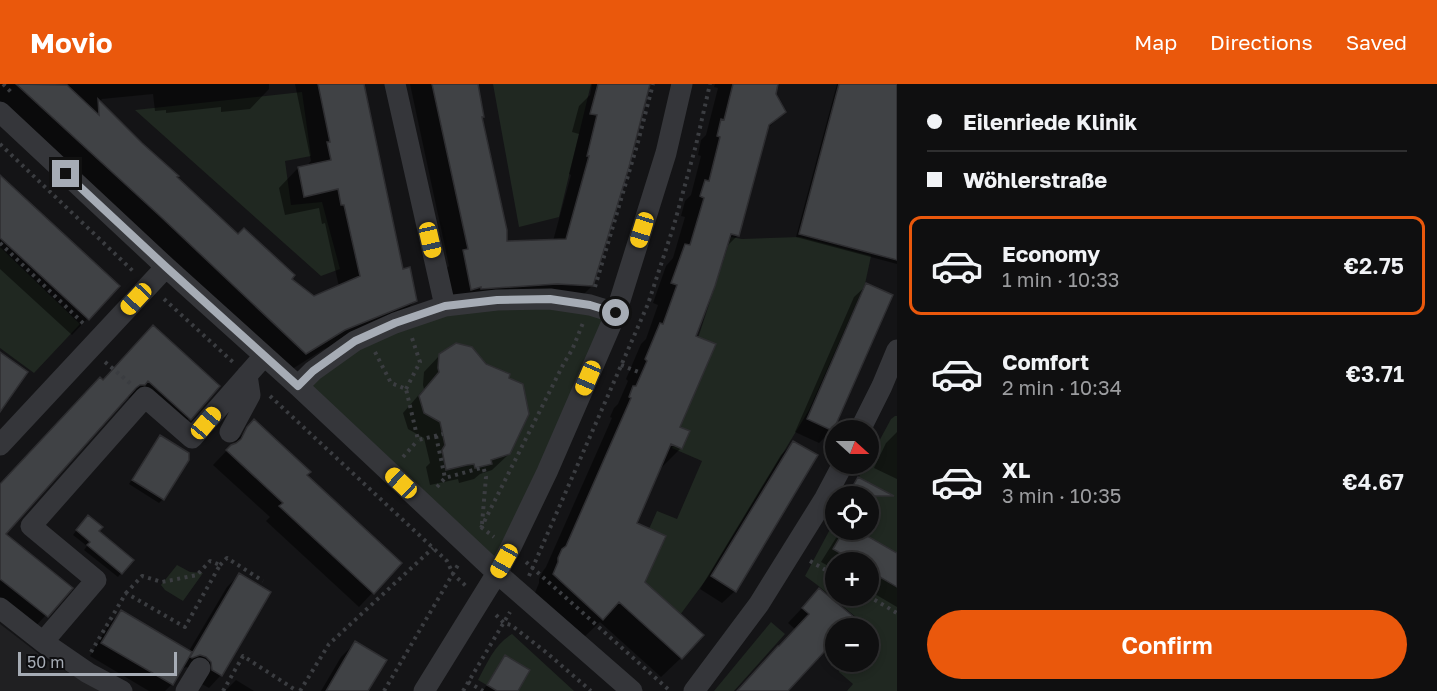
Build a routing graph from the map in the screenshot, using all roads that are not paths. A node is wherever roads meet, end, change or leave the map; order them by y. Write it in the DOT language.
graph roads {
  1 [pos="395,84"];
  2 [pos="682,84"];
  3 [pos="0,112"];
  4 [pos="166,267"];
  5 [pos="445,306"];
  6 [pos="616,313"];
  7 [pos="897,350"];
  8 [pos="264,356"];
  9 [pos="247,375"];
  10 [pos="298,386"];
  11 [pos="890,390"];
  12 [pos="868,420"];
  13 [pos="230,432"];
  14 [pos="0,443"];
  15 [pos="838,474"];
  16 [pos="497,573"];
  17 [pos="0,608"];
  18 [pos="43,642"];
  19 [pos="200,668"];
  20 [pos="122,691"];
  21 [pos="186,691"];
  22 [pos="424,691"];
  23 [pos="632,691"];
  24 [pos="694,691"];
  1 -- 5 [label="street"];
  2 -- 6 [label="street"];
  3 -- 4 [label="street"];
  4 -- 8 [label="street"];
  4 -- 14 [label="street"];
  5 -- 6 [label="street"];
  5 -- 10 [label="street"];
  6 -- 16 [label="street"];
  7 -- 11 [label="street"];
  8 -- 9 [label="street"];
  8 -- 10 [label="street"];
  9 -- 13 [label="street"];
  9 -- 18 [label="street"];
  10 -- 16 [label="street"];
  11 -- 12 [label="street"];
  15 -- 24 [label="street"];
  16 -- 22 [label="street"];
  16 -- 23 [label="street"];
  17 -- 18 [label="street"];
  18 -- 20 [label="street"];
  19 -- 21 [label="street"];
}
